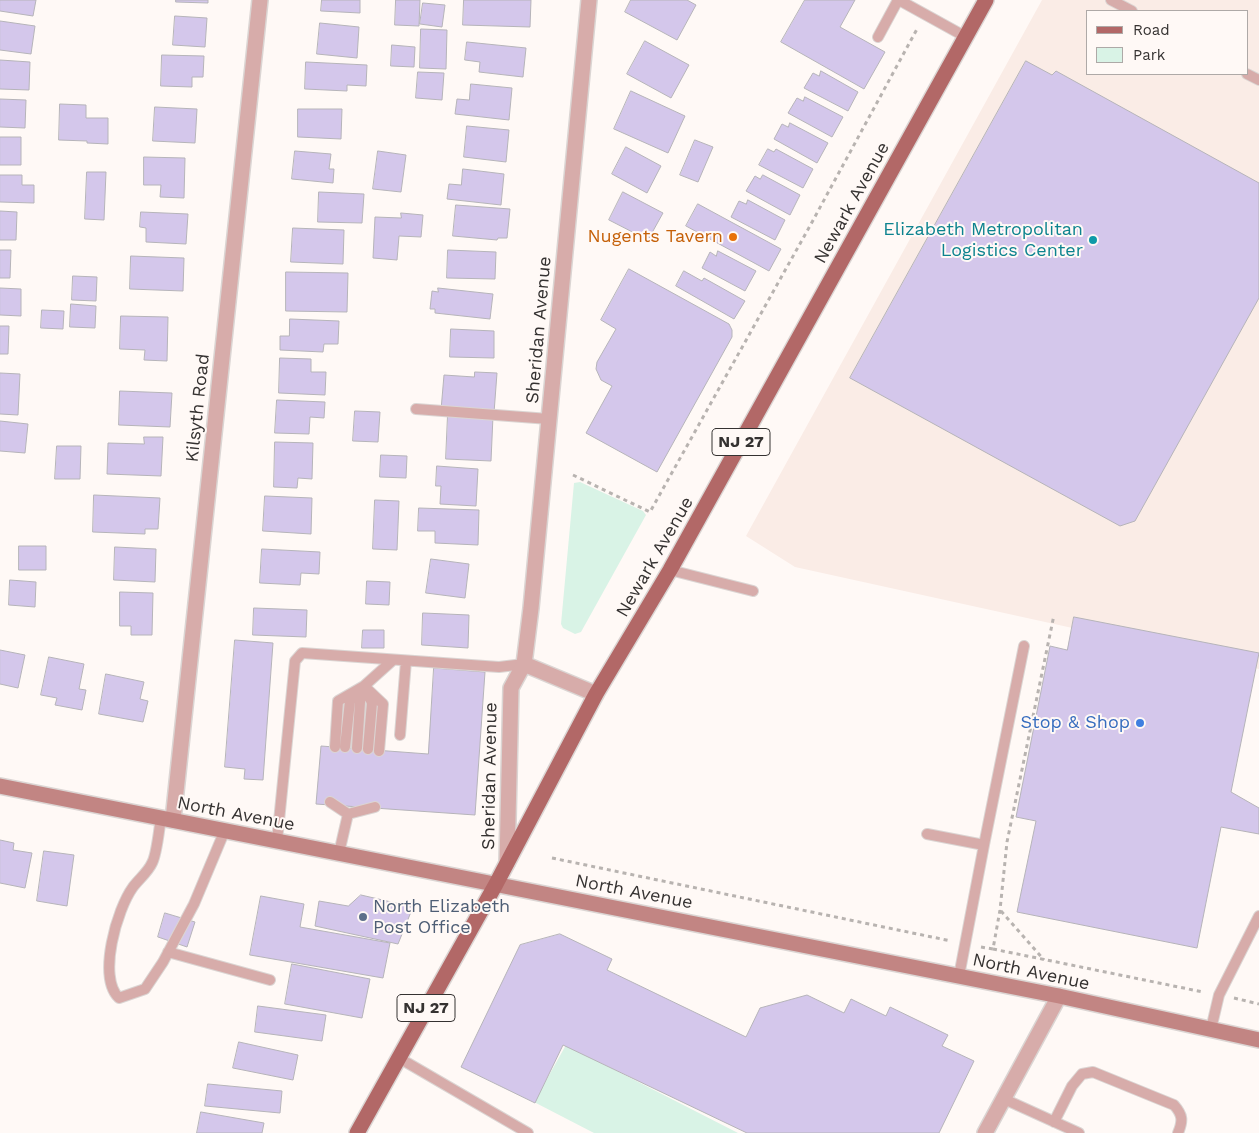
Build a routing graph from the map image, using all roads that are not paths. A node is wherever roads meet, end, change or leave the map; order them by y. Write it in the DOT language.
graph roads {
  1 [pos="260,0"];
  2 [pos="589,0"];
  3 [pos="899,0"];
  4 [pos="986,0"];
  5 [pos="1111,0"];
  6 [pos="1130,10"];
  7 [pos="878,37"];
  8 [pos="966,37"];
  9 [pos="416,409"];
  10 [pos="549,419"];
  11 [pos="670,570"];
  12 [pos="753,591"];
  13 [pos="1024,646"];
  14 [pos="392,660"];
  15 [pos="406,661"];
  16 [pos="524,664"];
  17 [pos="364,686"];
  18 [pos="596,694"];
  19 [pos="400,735"];
  20 [pos="340,747"];
  21 [pos="357,748"];
  22 [pos="368,749"];
  23 [pos="379,751"];
  24 [pos="0,786"];
  25 [pos="336,802"];
  26 [pos="353,804"];
  27 [pos="364,805"];
  28 [pos="375,807"];
  29 [pos="348,814"];
  30 [pos="167,819"];
  31 [pos="225,830"];
  32 [pos="927,834"];
  33 [pos="277,841"];
  34 [pos="984,845"];
  35 [pos="339,853"];
  36 [pos="507,863"];
  37 [pos="496,884"];
  38 [pos="1259,916"];
  39 [pos="168,952"];
  40 [pos="959,976"];
  41 [pos="270,980"];
  42 [pos="1059,996"];
  43 [pos="1211,1029"];
  44 [pos="1259,1040"];
  45 [pos="399,1058"];
  46 [pos="1004,1099"];
  47 [pos="1054,1122"];
  48 [pos="357,1133"];
  49 [pos="528,1133"];
  50 [pos="985,1133"];
  51 [pos="1078,1133"];
  52 [pos="1178,1133"];
  1 -- 30 [label="street, Kilsyth Road"];
  2 -- 10 [label="street, Sheridan Avenue"];
  3 -- 7 [label="lane"];
  3 -- 8 [label="lane"];
  4 -- 8 [label="main road, Newark Avenue / NJ 27"];
  5 -- 6 [label="lane"];
  8 -- 11 [label="main road, Newark Avenue / NJ 27"];
  9 -- 10 [label="lane"];
  10 -- 16 [label="street, Sheridan Avenue"];
  11 -- 12 [label="lane"];
  11 -- 18 [label="main road, Newark Avenue / NJ 27"];
  13 -- 34 [label="lane"];
  14 -- 15 [label="lane"];
  14 -- 17 [label="lane"];
  14 -- 33 [label="lane"];
  15 -- 16 [label="lane"];
  15 -- 19 [label="lane"];
  16 -- 18 [label="street"];
  16 -- 36 [label="street, Sheridan Avenue"];
  17 -- 20 [label="lane"];
  17 -- 21 [label="lane"];
  17 -- 22 [label="lane"];
  17 -- 23 [label="lane"];
  18 -- 36 [label="main road, Newark Avenue / NJ 27"];
  24 -- 30 [label="main road, North Avenue"];
  25 -- 29 [label="lane"];
  26 -- 29 [label="lane"];
  27 -- 29 [label="lane"];
  28 -- 29 [label="lane"];
  29 -- 35 [label="lane"];
  30 -- 31 [label="main road, North Avenue"];
  30 -- 39 [label="lane"];
  31 -- 33 [label="main road, North Avenue"];
  31 -- 39 [label="lane"];
  32 -- 34 [label="lane"];
  33 -- 35 [label="main road, North Avenue"];
  34 -- 40 [label="lane"];
  35 -- 37 [label="main road, North Avenue"];
  36 -- 37 [label="main road, Newark Avenue / NJ 27"];
  37 -- 40 [label="main road, North Avenue"];
  37 -- 45 [label="main road, Newark Avenue / NJ 27"];
  38 -- 43 [label="lane"];
  39 -- 41 [label="lane"];
  40 -- 42 [label="main road, North Avenue"];
  42 -- 43 [label="main road, North Avenue"];
  42 -- 46 [label="street"];
  43 -- 44 [label="main road, North Avenue"];
  45 -- 48 [label="main road, Newark Avenue / NJ 27"];
  45 -- 49 [label="lane"];
  46 -- 47 [label="lane"];
  46 -- 50 [label="street"];
  47 -- 51 [label="lane"];
  47 -- 52 [label="lane"];
}
